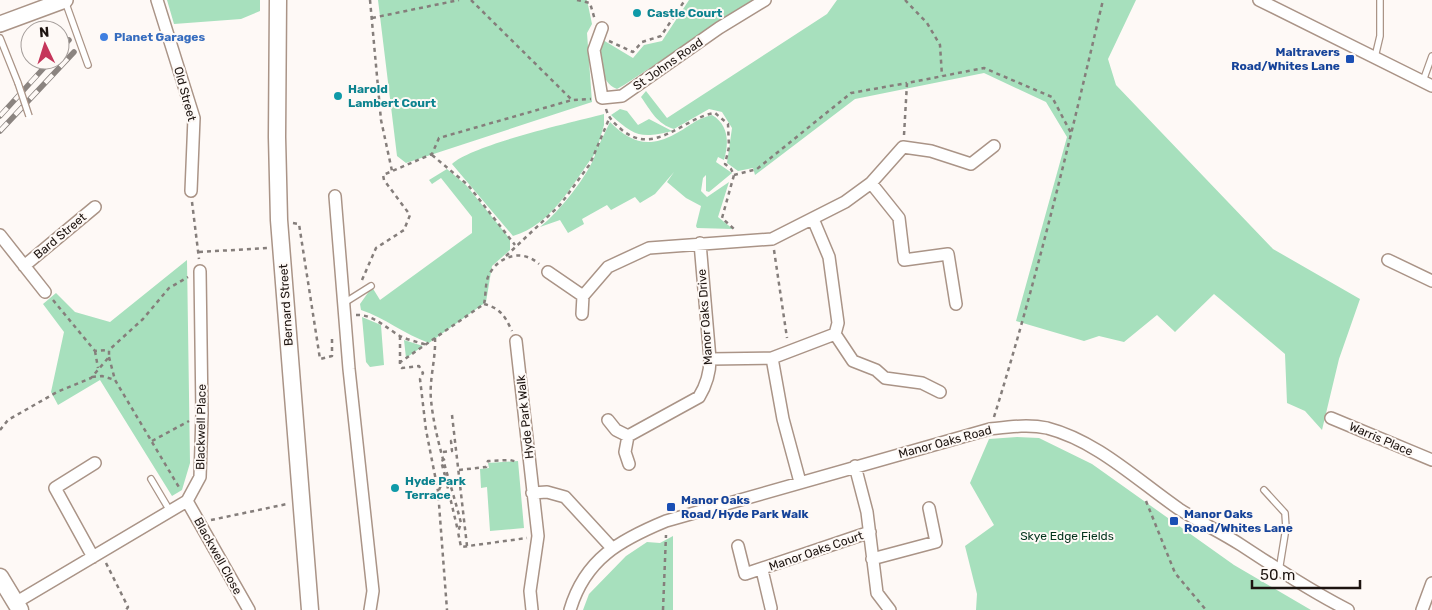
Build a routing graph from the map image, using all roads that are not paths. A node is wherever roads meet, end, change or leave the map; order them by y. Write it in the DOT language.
graph roads {
  1 [pos="65,0"];
  2 [pos="157,0"];
  3 [pos="278,0"];
  4 [pos="765,0"];
  5 [pos="1259,0"];
  6 [pos="1380,0"];
  7 [pos="0,24"];
  8 [pos="601,32"];
  9 [pos="0,38"];
  10 [pos="1432,56"];
  11 [pos="1375,57"];
  12 [pos="88,65"];
  13 [pos="1427,83"];
  14 [pos="29,116"];
  15 [pos="994,146"];
  16 [pos="871,183"];
  17 [pos="191,191"];
  18 [pos="335,196"];
  19 [pos="95,207"];
  20 [pos="813,219"];
  21 [pos="0,235"];
  22 [pos="700,243"];
  23 [pos="1388,260"];
  24 [pos="24,266"];
  25 [pos="200,271"];
  26 [pos="548,272"];
  27 [pos="1432,281"];
  28 [pos="371,286"];
  29 [pos="45,292"];
  30 [pos="583,296"];
  31 [pos="344,303"];
  32 [pos="956,304"];
  33 [pos="582,314"];
  34 [pos="835,334"];
  35 [pos="516,341"];
  36 [pos="710,358"];
  37 [pos="772,358"];
  38 [pos="940,392"];
  39 [pos="1331,418"];
  40 [pos="608,420"];
  41 [pos="628,436"];
  42 [pos="1432,460"];
  43 [pos="95,463"];
  44 [pos="629,464"];
  45 [pos="855,466"];
  46 [pos="151,478"];
  47 [pos="800,482"];
  48 [pos="1264,490"];
  49 [pos="532,493"];
  50 [pos="187,501"];
  51 [pos="929,508"];
  52 [pos="171,513"];
  53 [pos="870,532"];
  54 [pos="738,546"];
  55 [pos="612,548"];
  56 [pos="97,555"];
  57 [pos="872,559"];
  58 [pos="762,570"];
  59 [pos="1279,571"];
  60 [pos="0,577"];
  61 [pos="1432,583"];
  62 [pos="18,607"];
  63 [pos="771,608"];
  64 [pos="249,610"];
  65 [pos="310,610"];
  66 [pos="370,610"];
  67 [pos="532,610"];
  68 [pos="570,610"];
  69 [pos="890,610"];
  70 [pos="1348,610"];
  71 [pos="1422,610"];
  1 -- 7 [label="street"];
  1 -- 12 [label="lane"];
  2 -- 17 [label="street, Old Street"];
  3 -- 65 [label="main road, Bernard Street"];
  4 -- 8 [label="street, St Johns Road"];
  5 -- 11 [label="street"];
  6 -- 11 [label="lane"];
  9 -- 14 [label="lane, bridge"];
  10 -- 13 [label="lane"];
  11 -- 13 [label="street"];
  15 -- 16 [label="street"];
  16 -- 20 [label="street"];
  16 -- 32 [label="street"];
  18 -- 31 [label="street"];
  19 -- 24 [label="street, Bard Street"];
  20 -- 22 [label="street"];
  20 -- 34 [label="street"];
  21 -- 24 [label="street, Bard Street"];
  22 -- 30 [label="street"];
  22 -- 36 [label="street, Manor Oaks Drive"];
  23 -- 27 [label="street"];
  24 -- 29 [label="street, Bard Street"];
  25 -- 50 [label="street, Blackwell Place"];
  26 -- 30 [label="street"];
  28 -- 31 [label="lane"];
  30 -- 33 [label="street"];
  31 -- 66 [label="street"];
  34 -- 37 [label="street"];
  34 -- 38 [label="street"];
  35 -- 49 [label="street, Hyde Park Walk"];
  36 -- 37 [label="street"];
  36 -- 41 [label="street, Manor Oaks Drive"];
  37 -- 47 [label="street"];
  39 -- 42 [label="street, Warris Place"];
  40 -- 41 [label="street"];
  41 -- 44 [label="street"];
  43 -- 56 [label="street"];
  45 -- 47 [label="street, Manor Oaks Road"];
  45 -- 53 [label="street, Manor Oaks Court"];
  45 -- 59 [label="street, Manor Oaks Road"];
  46 -- 52 [label="lane"];
  47 -- 55 [label="street, Manor Oaks Road"];
  48 -- 59 [label="lane"];
  49 -- 55 [label="street"];
  49 -- 67 [label="street, Hyde Park Walk"];
  50 -- 52 [label="street, Blackwell Place"];
  50 -- 64 [label="street, Blackwell Close"];
  51 -- 57 [label="street, Manor Oaks Court"];
  52 -- 56 [label="street, Blackwell Place"];
  53 -- 57 [label="street, Manor Oaks Court"];
  53 -- 58 [label="street, Manor Oaks Court"];
  54 -- 58 [label="street, Manor Oaks Court"];
  55 -- 68 [label="street, Manor Oaks Road"];
  56 -- 62 [label="street, Blackwell Place"];
  57 -- 69 [label="street, Manor Oaks Court"];
  58 -- 63 [label="street, Manor Oaks Court"];
  59 -- 70 [label="street, Manor Oaks Road"];
  60 -- 62 [label="main road"];
  61 -- 71 [label="street"];
}
